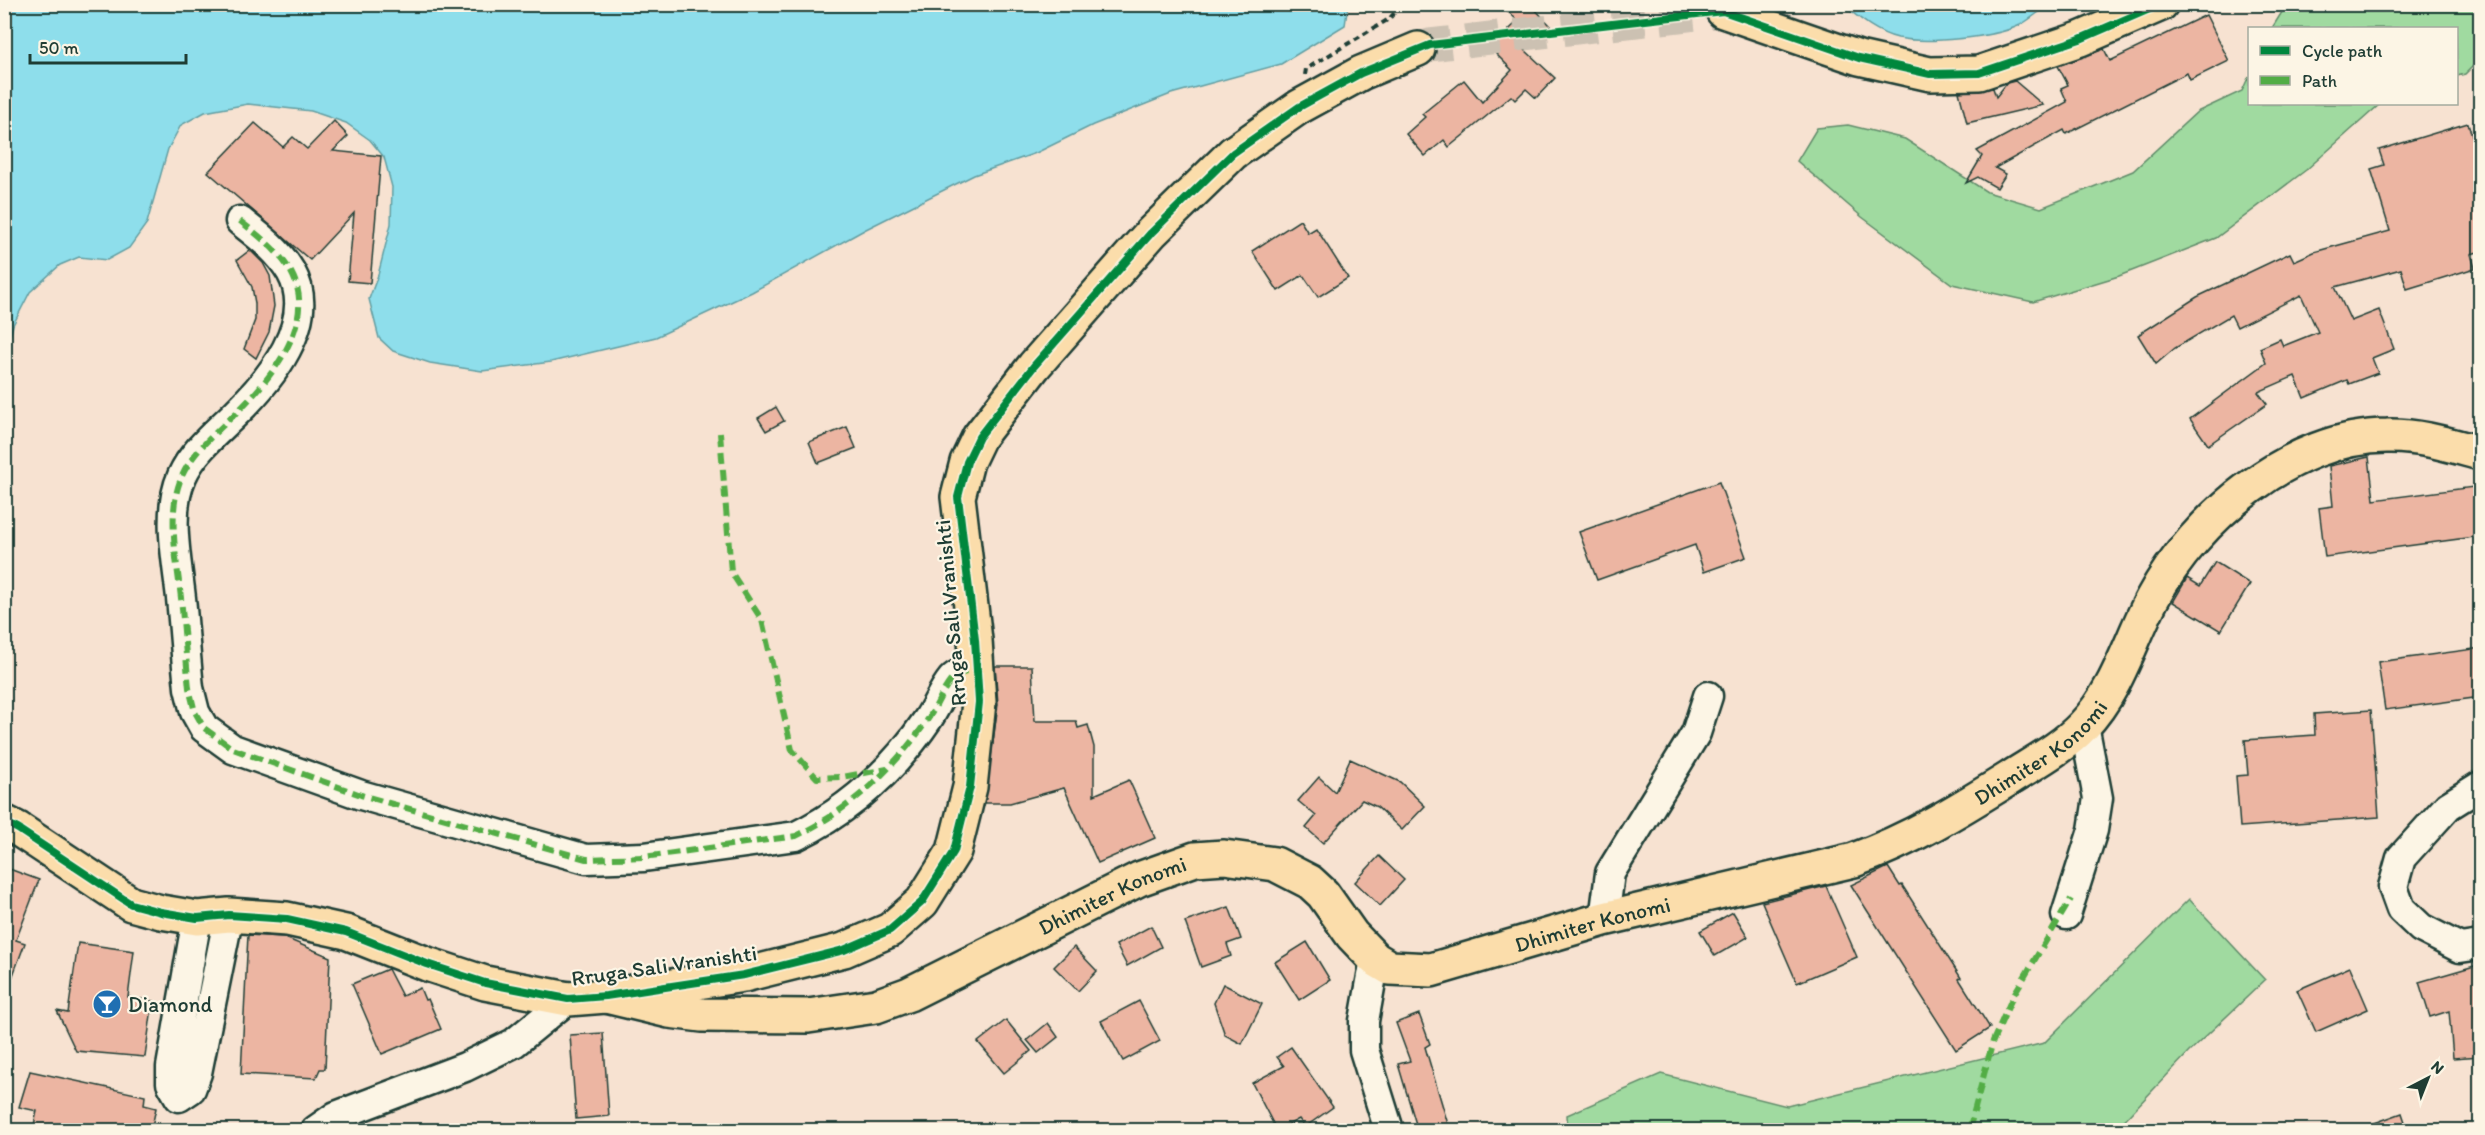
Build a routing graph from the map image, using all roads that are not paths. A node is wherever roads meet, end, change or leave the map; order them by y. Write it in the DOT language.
graph roads {
  1 [pos="2161,4"];
  2 [pos="1723,11"];
  3 [pos="1418,49"];
  4 [pos="240,220"];
  5 [pos="2481,453"];
  6 [pos="977,670"];
  7 [pos="1708,696"];
  8 [pos="2085,725"];
  9 [pos="2481,786"];
  10 [pos="4,822"];
  11 [pos="2066,915"];
  12 [pos="213,916"];
  13 [pos="1604,919"];
  14 [pos="2481,945"];
  15 [pos="1375,959"];
  16 [pos="606,996"];
  17 [pos="568,999"];
  18 [pos="316,1131"];
  19 [pos="1389,1131"];
  1 -- 2 [label="main road"];
  3 -- 6 [label="main road, Rruga Sali Vranishti"];
  4 -- 6 [label="street"];
  5 -- 8 [label="main road, Dhimiter Konomi"];
  6 -- 16 [label="main road, Rruga Sali Vranishti"];
  7 -- 13 [label="street"];
  8 -- 11 [label="street"];
  8 -- 13 [label="main road, Dhimiter Konomi"];
  9 -- 14 [label="street"];
  10 -- 12 [label="main road, Rruga Sali Vranishti"];
  12 -- 12 [label="street"];
  12 -- 17 [label="main road, Rruga Sali Vranishti"];
  13 -- 15 [label="main road, Dhimiter Konomi"];
  15 -- 16 [label="main road, Dhimiter Konomi"];
  15 -- 19 [label="street"];
  16 -- 17 [label="main road, Rruga Sali Vranishti"];
  17 -- 18 [label="street"];
}
